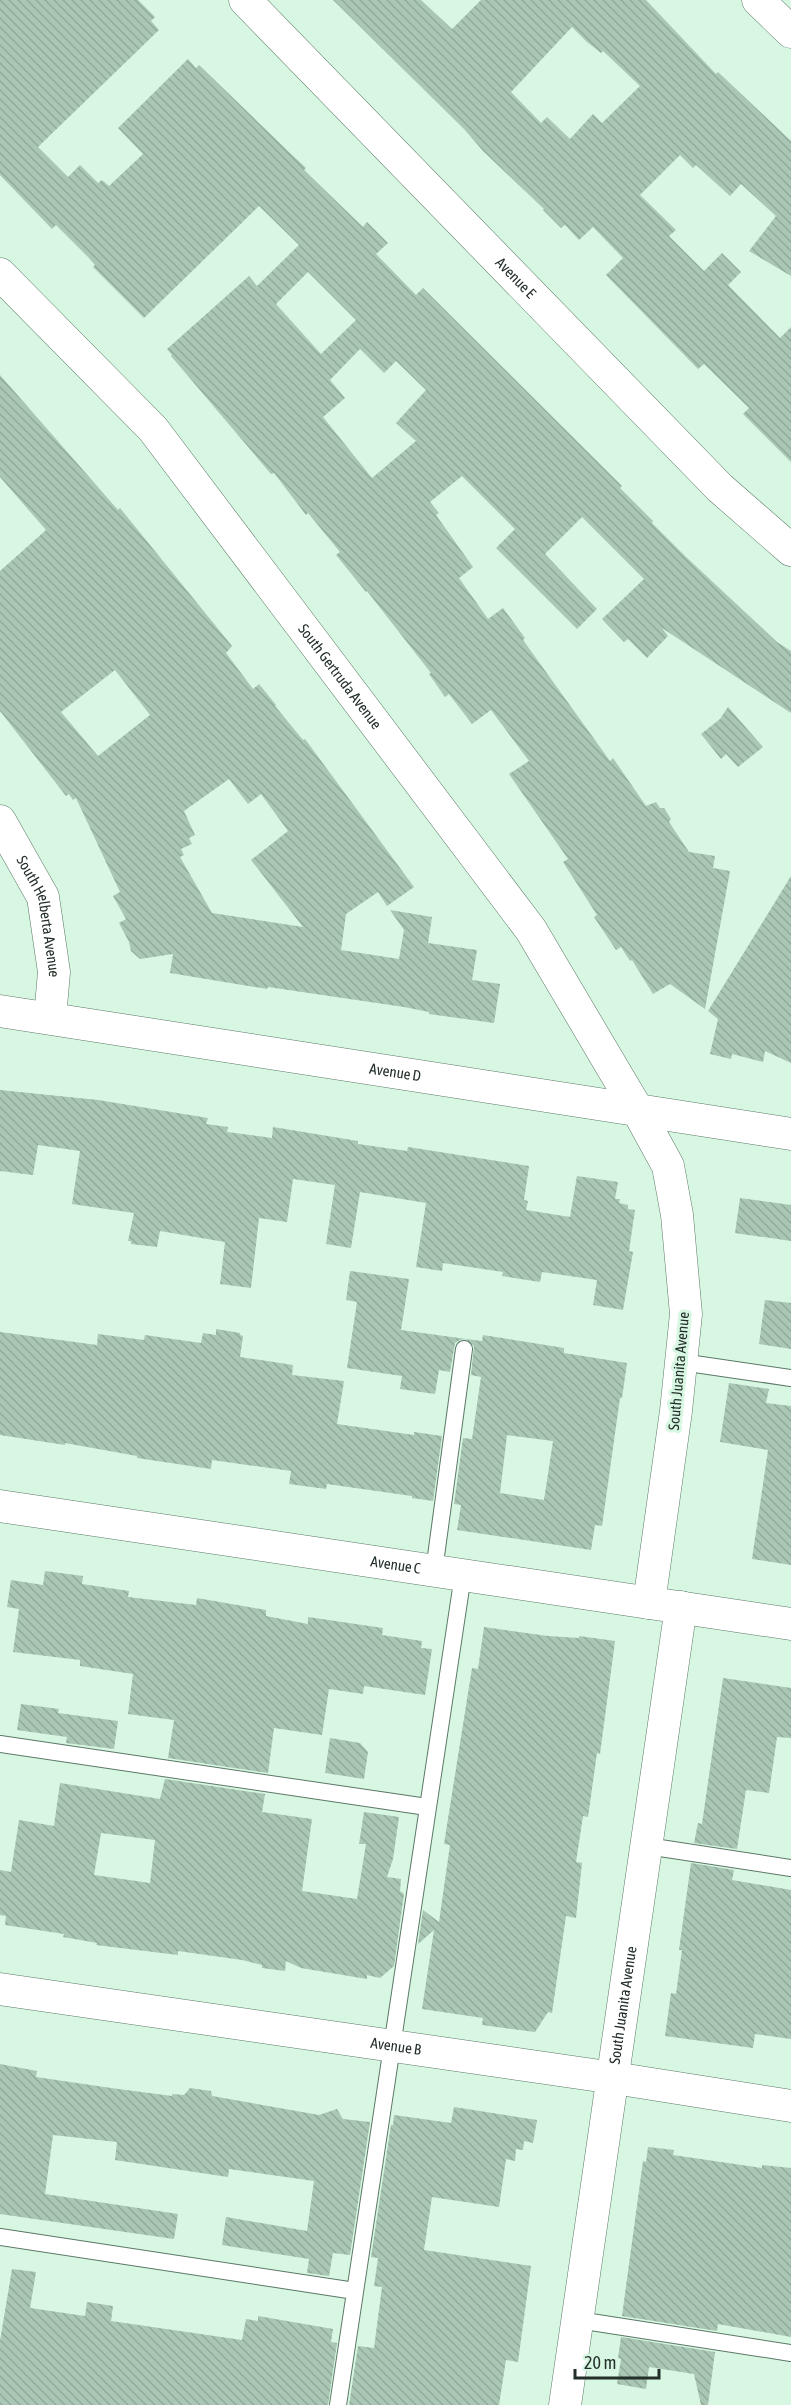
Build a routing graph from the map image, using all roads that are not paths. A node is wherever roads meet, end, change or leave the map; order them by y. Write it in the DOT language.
graph roads {
  1 [pos="245,0"];
  2 [pos="758,0"];
  3 [pos="791,32"];
  4 [pos="0,274"];
  5 [pos="791,550"];
  6 [pos="0,821"];
  7 [pos="0,1011"];
  8 [pos="50,1018"];
  9 [pos="638,1111"];
  10 [pos="791,1134"];
  11 [pos="464,1349"];
  12 [pos="681,1362"];
  13 [pos="791,1378"];
  14 [pos="0,1506"];
  15 [pos="448,1573"];
  16 [pos="649,1603"];
  17 [pos="681,1607"];
  18 [pos="791,1624"];
  19 [pos="0,1744"];
  20 [pos="427,1807"];
  21 [pos="647,1846"];
  22 [pos="791,1868"];
  23 [pos="0,1989"];
  24 [pos="392,2046"];
  25 [pos="614,2078"];
  26 [pos="791,2106"];
  27 [pos="0,2237"];
  28 [pos="355,2291"];
  29 [pos="578,2320"];
  30 [pos="791,2353"];
  31 [pos="338,2405"];
  32 [pos="566,2405"];
  1 -- 5 [label="street, Avenue E"];
  2 -- 3 [label="street"];
  4 -- 9 [label="street, South Gertruda Avenue"];
  6 -- 8 [label="street, South Helberta Avenue"];
  7 -- 8 [label="street, Avenue D"];
  8 -- 9 [label="street, Avenue D"];
  9 -- 10 [label="street, Avenue D"];
  9 -- 12 [label="street, South Juanita Avenue"];
  11 -- 15 [label="lane"];
  12 -- 13 [label="lane"];
  12 -- 16 [label="street, South Juanita Avenue"];
  14 -- 15 [label="street, Avenue C"];
  15 -- 16 [label="street, Avenue C"];
  15 -- 20 [label="lane"];
  16 -- 17 [label="street, Avenue C"];
  17 -- 18 [label="street, Avenue C"];
  17 -- 21 [label="street, South Juanita Avenue"];
  19 -- 20 [label="lane"];
  20 -- 24 [label="lane"];
  21 -- 22 [label="lane"];
  21 -- 25 [label="street, South Juanita Avenue"];
  23 -- 24 [label="street, Avenue B"];
  24 -- 25 [label="street, Avenue B"];
  24 -- 28 [label="lane"];
  25 -- 26 [label="street, Avenue B"];
  25 -- 29 [label="street, South Juanita Avenue"];
  27 -- 28 [label="lane"];
  28 -- 31 [label="lane"];
  29 -- 30 [label="lane"];
  29 -- 32 [label="street, South Juanita Avenue"];
}
